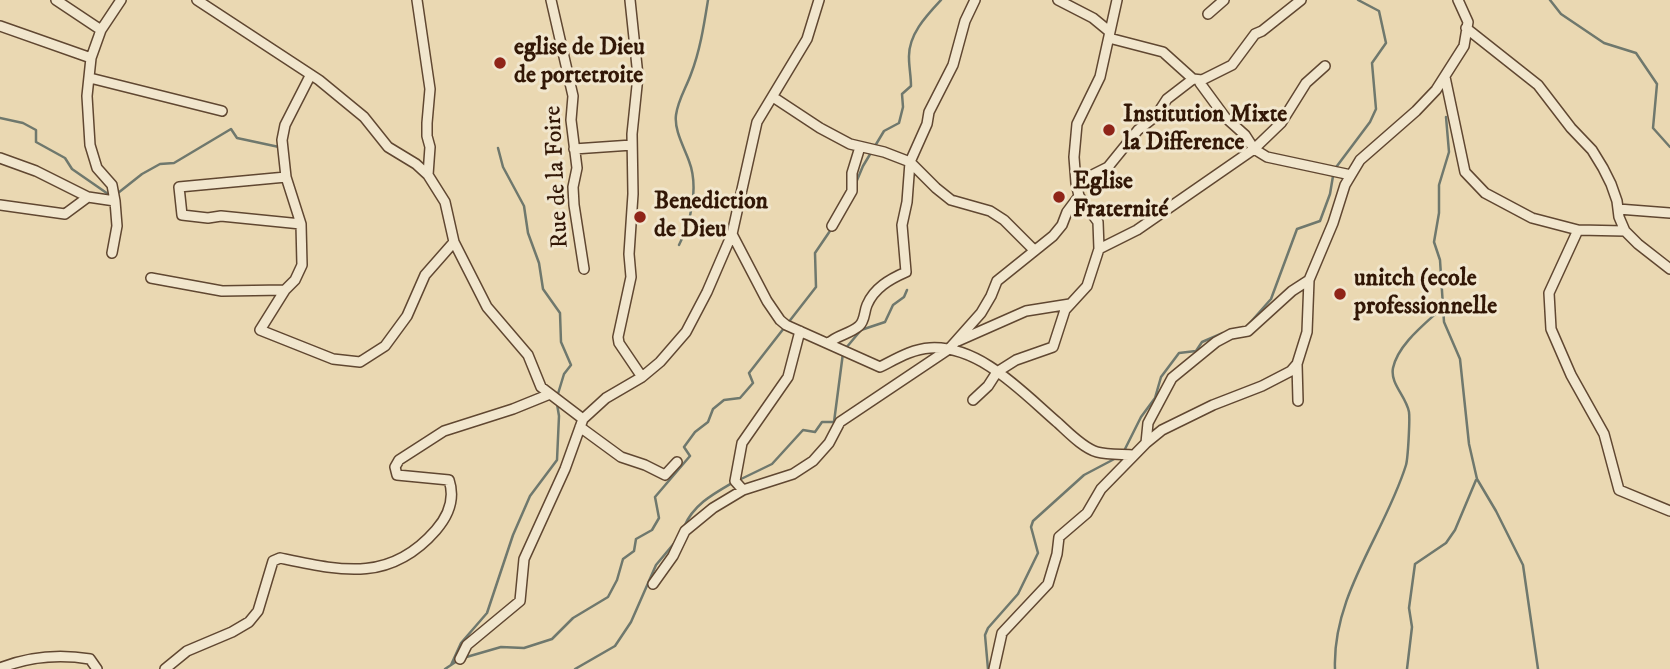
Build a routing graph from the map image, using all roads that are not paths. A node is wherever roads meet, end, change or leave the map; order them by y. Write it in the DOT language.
graph roads {
  1 [pos="56,0"];
  2 [pos="121,0"];
  3 [pos="197,0"];
  4 [pos="417,0"];
  5 [pos="551,0"];
  6 [pos="630,0"];
  7 [pos="819,0"];
  8 [pos="975,0"];
  9 [pos="1058,0"];
  10 [pos="1117,0"];
  11 [pos="1224,0"];
  12 [pos="1301,0"];
  13 [pos="1458,0"];
  14 [pos="1208,14"];
  15 [pos="0,26"];
  16 [pos="1466,28"];
  17 [pos="101,30"];
  18 [pos="1109,35"];
  19 [pos="91,58"];
  20 [pos="1325,66"];
  21 [pos="310,76"];
  22 [pos="1445,77"];
  23 [pos="90,78"];
  24 [pos="1197,79"];
  25 [pos="773,97"];
  26 [pos="222,111"];
  27 [pos="632,145"];
  28 [pos="860,147"];
  29 [pos="573,149"];
  30 [pos="1254,149"];
  31 [pos="0,158"];
  32 [pos="910,162"];
  33 [pos="428,175"];
  34 [pos="1352,175"];
  35 [pos="286,177"];
  36 [pos="1076,183"];
  37 [pos="1079,196"];
  38 [pos="88,197"];
  39 [pos="115,201"];
  40 [pos="0,205"];
  41 [pos="1618,209"];
  42 [pos="1670,213"];
  43 [pos="301,224"];
  44 [pos="832,226"];
  45 [pos="1578,230"];
  46 [pos="1625,231"];
  47 [pos="732,234"];
  48 [pos="454,242"];
  49 [pos="1099,249"];
  50 [pos="1034,250"];
  51 [pos="112,253"];
  52 [pos="584,269"];
  53 [pos="1670,269"];
  54 [pos="151,278"];
  55 [pos="1309,280"];
  56 [pos="285,290"];
  57 [pos="1072,304"];
  58 [pos="800,331"];
  59 [pos="829,343"];
  60 [pos="952,346"];
  61 [pos="1297,364"];
  62 [pos="997,372"];
  63 [pos="642,377"];
  64 [pos="550,394"];
  65 [pos="973,400"];
  66 [pos="1298,401"];
  67 [pos="581,423"];
  68 [pos="1146,443"];
  69 [pos="1134,455"];
  70 [pos="677,462"];
  71 [pos="743,489"];
  72 [pos="1670,511"];
  73 [pos="653,584"];
  74 [pos="460,659"];
  75 [pos="0,668"];
  76 [pos="97,669"];
  77 [pos="165,669"];
  78 [pos="994,669"];
  1 -- 17 [label="street"];
  2 -- 17 [label="street"];
  3 -- 21 [label="street"];
  4 -- 33 [label="street"];
  5 -- 29 [label="street, Rue de la Foire"];
  6 -- 27 [label="street"];
  7 -- 25 [label="street"];
  8 -- 32 [label="street"];
  9 -- 18 [label="street"];
  10 -- 18 [label="street"];
  11 -- 14 [label="street"];
  12 -- 24 [label="street"];
  13 -- 16 [label="street"];
  15 -- 19 [label="street"];
  16 -- 22 [label="street"];
  16 -- 41 [label="street"];
  17 -- 19 [label="street"];
  18 -- 24 [label="street"];
  18 -- 36 [label="street"];
  19 -- 23 [label="street"];
  20 -- 30 [label="street"];
  21 -- 33 [label="street"];
  21 -- 35 [label="street"];
  22 -- 34 [label="street"];
  22 -- 45 [label="street"];
  23 -- 26 [label="street"];
  23 -- 39 [label="street"];
  24 -- 30 [label="street"];
  24 -- 36 [label="street"];
  25 -- 28 [label="street"];
  25 -- 47 [label="street"];
  27 -- 29 [label="street"];
  27 -- 63 [label="street"];
  28 -- 32 [label="street"];
  28 -- 44 [label="street"];
  29 -- 52 [label="street, Rue de la Foire"];
  30 -- 34 [label="street"];
  30 -- 49 [label="street"];
  31 -- 38 [label="street"];
  32 -- 50 [label="street"];
  32 -- 59 [label="street"];
  33 -- 48 [label="street"];
  34 -- 55 [label="street"];
  35 -- 43 [label="street"];
  35 -- 43 [label="street"];
  36 -- 37 [label="street"];
  37 -- 49 [label="street"];
  37 -- 50 [label="street"];
  38 -- 39 [label="street"];
  38 -- 40 [label="street"];
  39 -- 51 [label="street"];
  41 -- 42 [label="street"];
  41 -- 46 [label="street"];
  43 -- 56 [label="street"];
  45 -- 46 [label="street"];
  45 -- 72 [label="street"];
  46 -- 53 [label="street"];
  47 -- 58 [label="street"];
  47 -- 63 [label="street"];
  48 -- 56 [label="street"];
  48 -- 64 [label="street"];
  49 -- 57 [label="street"];
  50 -- 60 [label="street"];
  54 -- 56 [label="street"];
  55 -- 61 [label="street"];
  55 -- 68 [label="street"];
  57 -- 60 [label="street"];
  57 -- 62 [label="street"];
  58 -- 59 [label="street"];
  58 -- 71 [label="street"];
  59 -- 60 [label="street"];
  60 -- 62 [label="street"];
  60 -- 71 [label="street"];
  61 -- 66 [label="street"];
  61 -- 68 [label="street"];
  62 -- 65 [label="street"];
  62 -- 69 [label="street"];
  63 -- 67 [label="street"];
  64 -- 67 [label="street"];
  64 -- 77 [label="street"];
  67 -- 70 [label="street"];
  67 -- 74 [label="street"];
  68 -- 69 [label="street"];
  69 -- 78 [label="street"];
  71 -- 73 [label="street"];
  75 -- 76 [label="street"];
}
